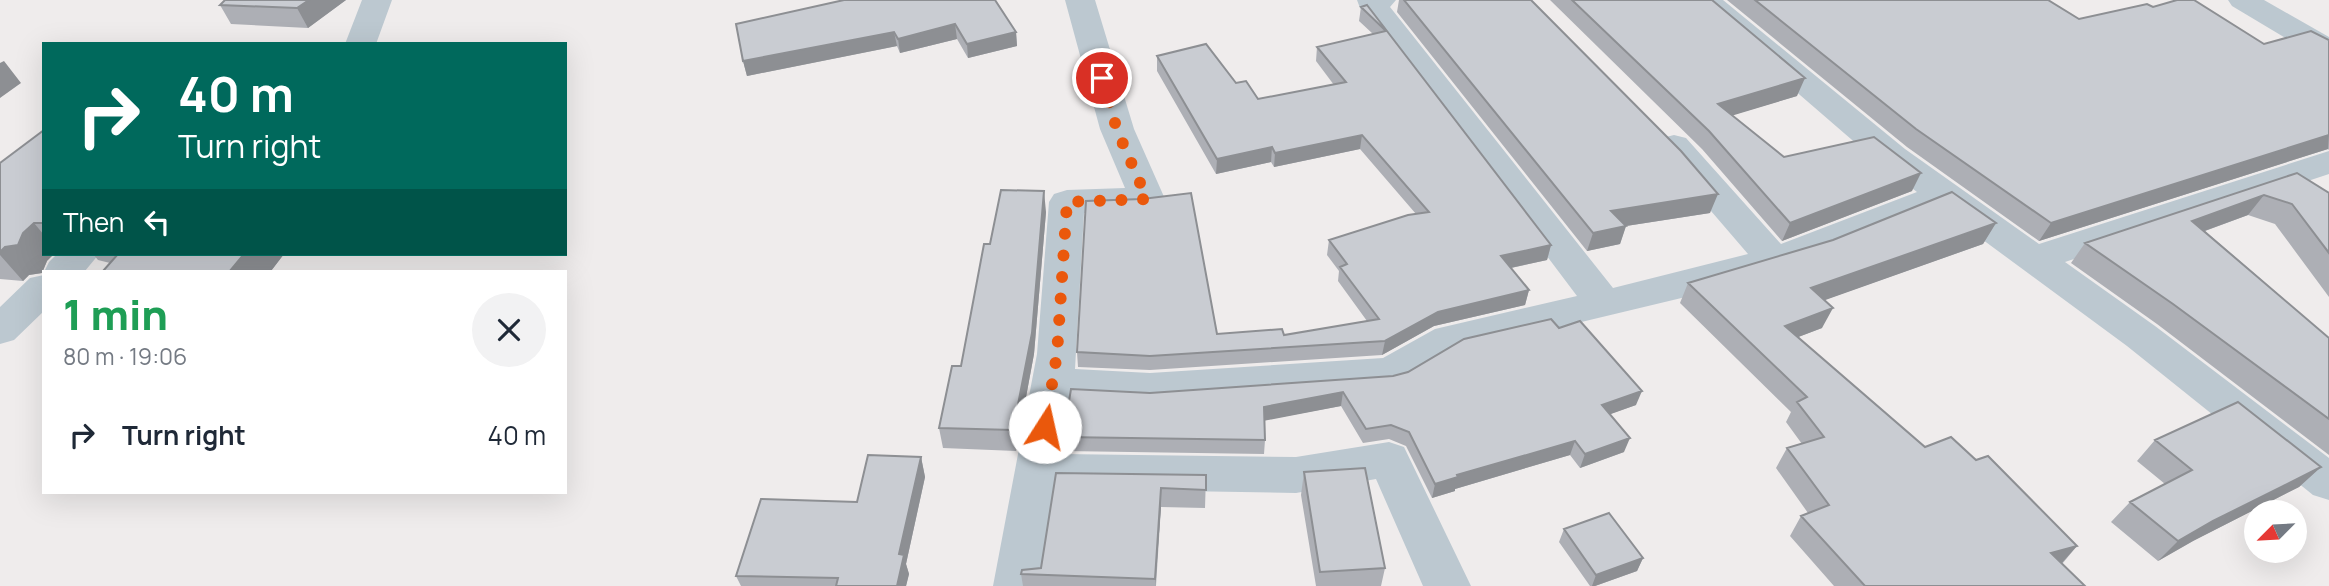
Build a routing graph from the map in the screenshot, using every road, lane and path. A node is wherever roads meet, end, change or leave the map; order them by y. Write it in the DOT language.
graph roads {
  1 [pos="377,0"];
  2 [pos="1080,0"];
  3 [pos="1381,0"];
  4 [pos="1705,0"];
  5 [pos="2243,0"];
  6 [pos="361,42"];
  7 [pos="2329,47"];
  8 [pos="1650,122"];
  9 [pos="2329,162"];
  10 [pos="1945,194"];
  11 [pos="78,256"];
  12 [pos="2033,259"];
  13 [pos="1774,260"];
  14 [pos="63,270"];
  15 [pos="42,290"];
  16 [pos="1604,303"];
  17 [pos="0,330"];
  18 [pos="1052,383"];
  19 [pos="1037,471"];
  20 [pos="2329,482"];
  21 [pos="1017,586"];
  22 [pos="1447,586"];
  1 -- 6 [label="street"];
  2 -- 18 [label="street"];
  3 -- 16 [label="street"];
  4 -- 10 [label="street"];
  5 -- 7 [label="street"];
  8 -- 13 [label="street"];
  9 -- 12 [label="street"];
  10 -- 12 [label="street"];
  10 -- 13 [label="street"];
  11 -- 14 [label="street"];
  12 -- 20 [label="street"];
  13 -- 16 [label="street"];
  15 -- 17 [label="street"];
  16 -- 18 [label="street"];
  18 -- 19 [label="street"];
  19 -- 21 [label="street"];
  19 -- 22 [label="street"];
}
